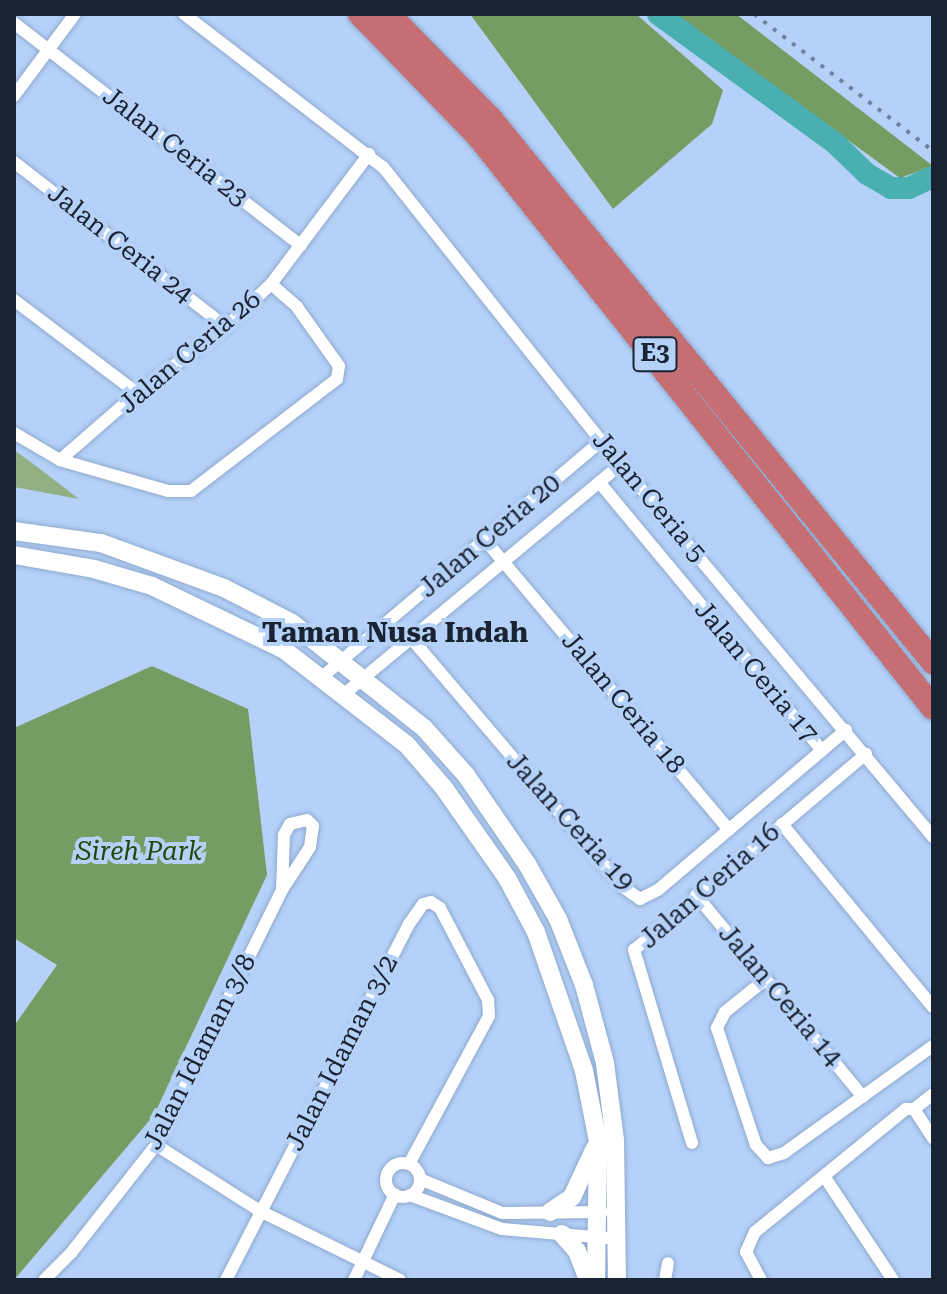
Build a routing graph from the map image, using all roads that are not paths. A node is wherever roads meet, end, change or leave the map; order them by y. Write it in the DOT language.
graph roads {
  1 [pos="75,14"];
  2 [pos="184,14"];
  3 [pos="360,14"];
  4 [pos="388,14"];
  5 [pos="14,23"];
  6 [pos="50,49"];
  7 [pos="14,96"];
  8 [pos="369,154"];
  9 [pos="14,162"];
  10 [pos="301,246"];
  11 [pos="271,284"];
  12 [pos="14,300"];
  13 [pos="226,327"];
  14 [pos="137,393"];
  15 [pos="14,433"];
  16 [pos="601,441"];
  17 [pos="60,460"];
  18 [pos="621,464"];
  19 [pos="599,482"];
  20 [pos="14,531"];
  21 [pos="485,540"];
  22 [pos="14,555"];
  23 [pos="503,561"];
  24 [pos="411,638"];
  25 [pos="341,662"];
  26 [pos="933,662"];
  27 [pos="322,677"];
  28 [pos="362,679"];
  29 [pos="343,695"];
  30 [pos="933,708"];
  31 [pos="846,730"];
  32 [pos="822,751"];
  33 [pos="866,754"];
  34 [pos="782,824"];
  35 [pos="729,830"];
  36 [pos="933,837"];
  37 [pos="282,890"];
  38 [pos="696,895"];
  39 [pos="766,979"];
  40 [pos="933,1007"];
  41 [pos="933,1046"];
  42 [pos="933,1094"];
  43 [pos="863,1097"];
  44 [pos="914,1109"];
  45 [pos="933,1138"];
  46 [pos="598,1141"];
  47 [pos="692,1143"];
  48 [pos="156,1145"];
  49 [pos="409,1164"];
  50 [pos="824,1176"];
  51 [pos="420,1179"];
  52 [pos="395,1194"];
  53 [pos="410,1195"];
  54 [pos="260,1211"];
  55 [pos="620,1211"];
  56 [pos="550,1212"];
  57 [pos="600,1212"];
  58 [pos="562,1234"];
  59 [pos="598,1237"];
  60 [pos="618,1239"];
  61 [pos="668,1263"];
  62 [pos="362,1264"];
  63 [pos="44,1280"];
  64 [pos="226,1280"];
  65 [pos="354,1280"];
  66 [pos="400,1280"];
  67 [pos="588,1280"];
  68 [pos="596,1280"];
  69 [pos="617,1280"];
  70 [pos="665,1280"];
  71 [pos="761,1280"];
  72 [pos="893,1280"];
  1 -- 6 [label="street"];
  2 -- 8 [label="street, Jalan Ceria 5"];
  3 -- 30 [label="highway, E3"];
  4 -- 26 [label="highway, E3"];
  5 -- 6 [label="street, Jalan Ceria 23"];
  6 -- 7 [label="street"];
  6 -- 10 [label="street, Jalan Ceria 23"];
  8 -- 10 [label="street, Jalan Ceria 26"];
  8 -- 16 [label="street, Jalan Ceria 5"];
  9 -- 13 [label="street, Jalan Ceria 24"];
  10 -- 11 [label="street, Jalan Ceria 26"];
  11 -- 13 [label="street, Jalan Ceria 26"];
  11 -- 17 [label="street"];
  12 -- 14 [label="street"];
  13 -- 14 [label="street, Jalan Ceria 26"];
  14 -- 17 [label="street, Jalan Ceria 26"];
  15 -- 17 [label="street"];
  16 -- 18 [label="street, Jalan Ceria 5"];
  16 -- 21 [label="street, Jalan Ceria 20"];
  18 -- 19 [label="street, Jalan Ceria 20"];
  18 -- 31 [label="street, Jalan Ceria 5"];
  19 -- 23 [label="street, Jalan Ceria 20"];
  19 -- 32 [label="street, Jalan Ceria 17"];
  20 -- 25 [label="main road"];
  21 -- 23 [label="street, Jalan Ceria 18"];
  21 -- 25 [label="street, Jalan Ceria 20"];
  22 -- 27 [label="main road"];
  23 -- 24 [label="street, Jalan Ceria 20"];
  23 -- 35 [label="street, Jalan Ceria 18"];
  24 -- 28 [label="street, Jalan Ceria 20"];
  24 -- 35 [label="street, Jalan Ceria 19"];
  25 -- 27 [label="street, Jalan Ceria 20"];
  25 -- 28 [label="main road"];
  27 -- 29 [label="main road"];
  28 -- 29 [label="street, Jalan Ceria 20"];
  28 -- 55 [label="main road"];
  29 -- 46 [label="main road"];
  31 -- 32 [label="street, Jalan Ceria 19"];
  31 -- 33 [label="street, Jalan Ceria 5"];
  32 -- 35 [label="street, Jalan Ceria 19"];
  33 -- 34 [label="street, Jalan Ceria 16"];
  33 -- 36 [label="street, Jalan Ceria 5"];
  34 -- 38 [label="street, Jalan Ceria 16"];
  34 -- 40 [label="street"];
  37 -- 37 [label="street, Jalan Idaman 3/8"];
  37 -- 48 [label="street, Jalan Idaman 3/8"];
  38 -- 39 [label="street, Jalan Ceria 14"];
  38 -- 47 [label="street, Jalan Ceria 16"];
  39 -- 43 [label="street, Jalan Ceria 14"];
  39 -- 43 [label="street"];
  41 -- 43 [label="street"];
  42 -- 44 [label="street"];
  44 -- 45 [label="street"];
  44 -- 50 [label="street"];
  46 -- 56 [label="main road"];
  46 -- 57 [label="main road"];
  48 -- 54 [label="street"];
  48 -- 63 [label="street, Jalan Idaman 3/8"];
  49 -- 51 [label="street"];
  49 -- 52 [label="street"];
  49 -- 54 [label="street, Jalan Idaman 3/2"];
  50 -- 71 [label="street"];
  50 -- 72 [label="street"];
  51 -- 53 [label="street"];
  51 -- 56 [label="street"];
  52 -- 53 [label="street"];
  52 -- 62 [label="street"];
  53 -- 58 [label="street"];
  54 -- 62 [label="street"];
  54 -- 64 [label="street, Jalan Idaman 3/2"];
  55 -- 57 [label="street"];
  55 -- 60 [label="main road"];
  56 -- 57 [label="street"];
  57 -- 59 [label="main road"];
  58 -- 59 [label="street"];
  58 -- 67 [label="main road"];
  59 -- 60 [label="street"];
  59 -- 68 [label="main road"];
  60 -- 69 [label="main road"];
  61 -- 70 [label="street"];
  62 -- 65 [label="street"];
  62 -- 66 [label="street"];
}
